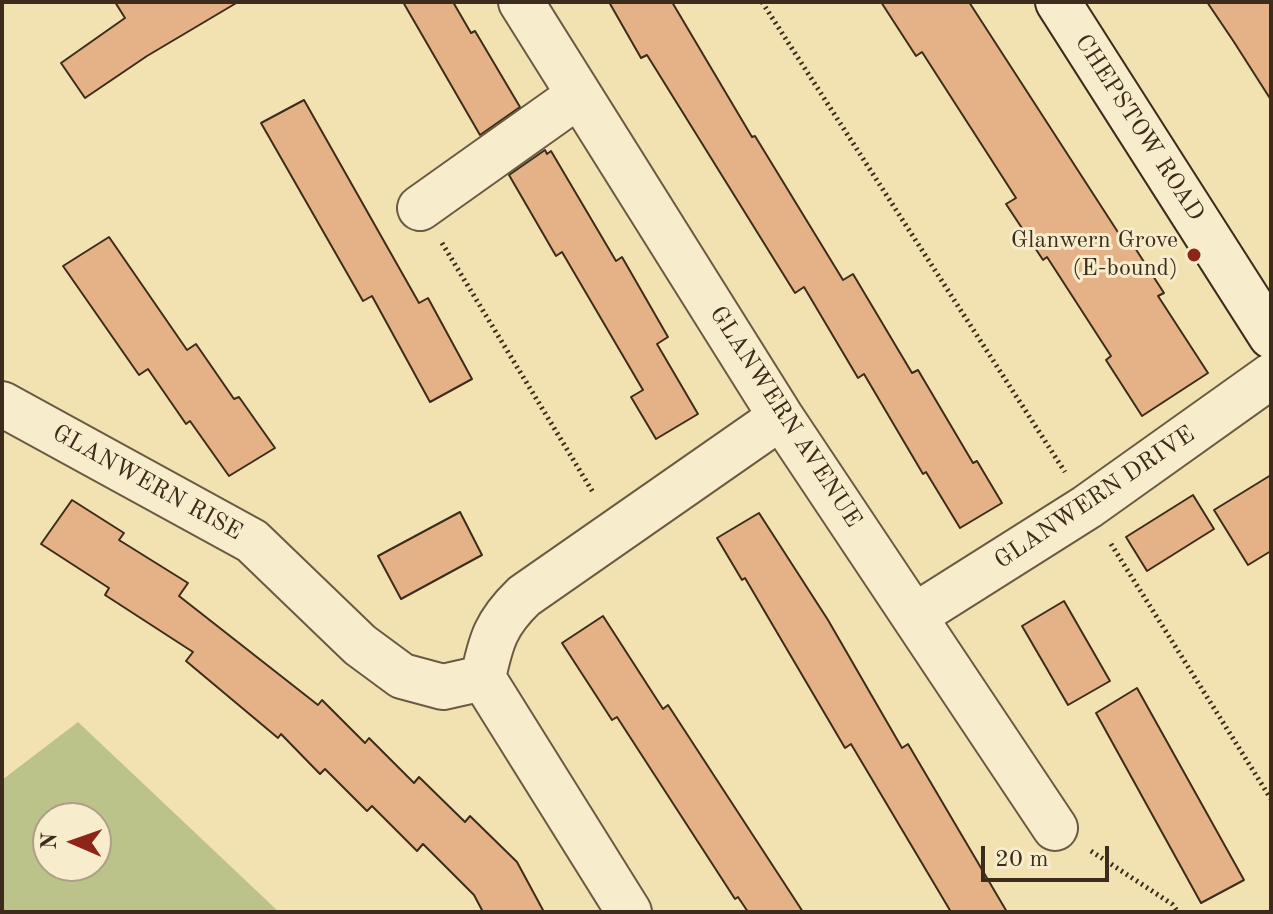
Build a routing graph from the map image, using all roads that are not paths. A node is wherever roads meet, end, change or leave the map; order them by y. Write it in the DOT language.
graph roads {
  1 [pos="521,2"];
  2 [pos="1058,2"];
  3 [pos="579,95"];
  4 [pos="420,208"];
  5 [pos="1271,336"];
  6 [pos="1271,376"];
  7 [pos="2,404"];
  8 [pos="781,417"];
  9 [pos="916,615"];
  10 [pos="483,678"];
  11 [pos="1055,828"];
  12 [pos="629,912"];
  1 -- 3 [label="street, GLANWERN AVENUE"];
  2 -- 5 [label="street, CHEPSTOW ROAD"];
  3 -- 4 [label="street"];
  3 -- 8 [label="street, GLANWERN AVENUE"];
  6 -- 9 [label="street, GLANWERN DRIVE"];
  7 -- 10 [label="street, GLANWERN RISE"];
  8 -- 9 [label="street, GLANWERN AVENUE"];
  8 -- 10 [label="street"];
  9 -- 11 [label="street, GLANWERN AVENUE"];
  10 -- 12 [label="street"];
}
